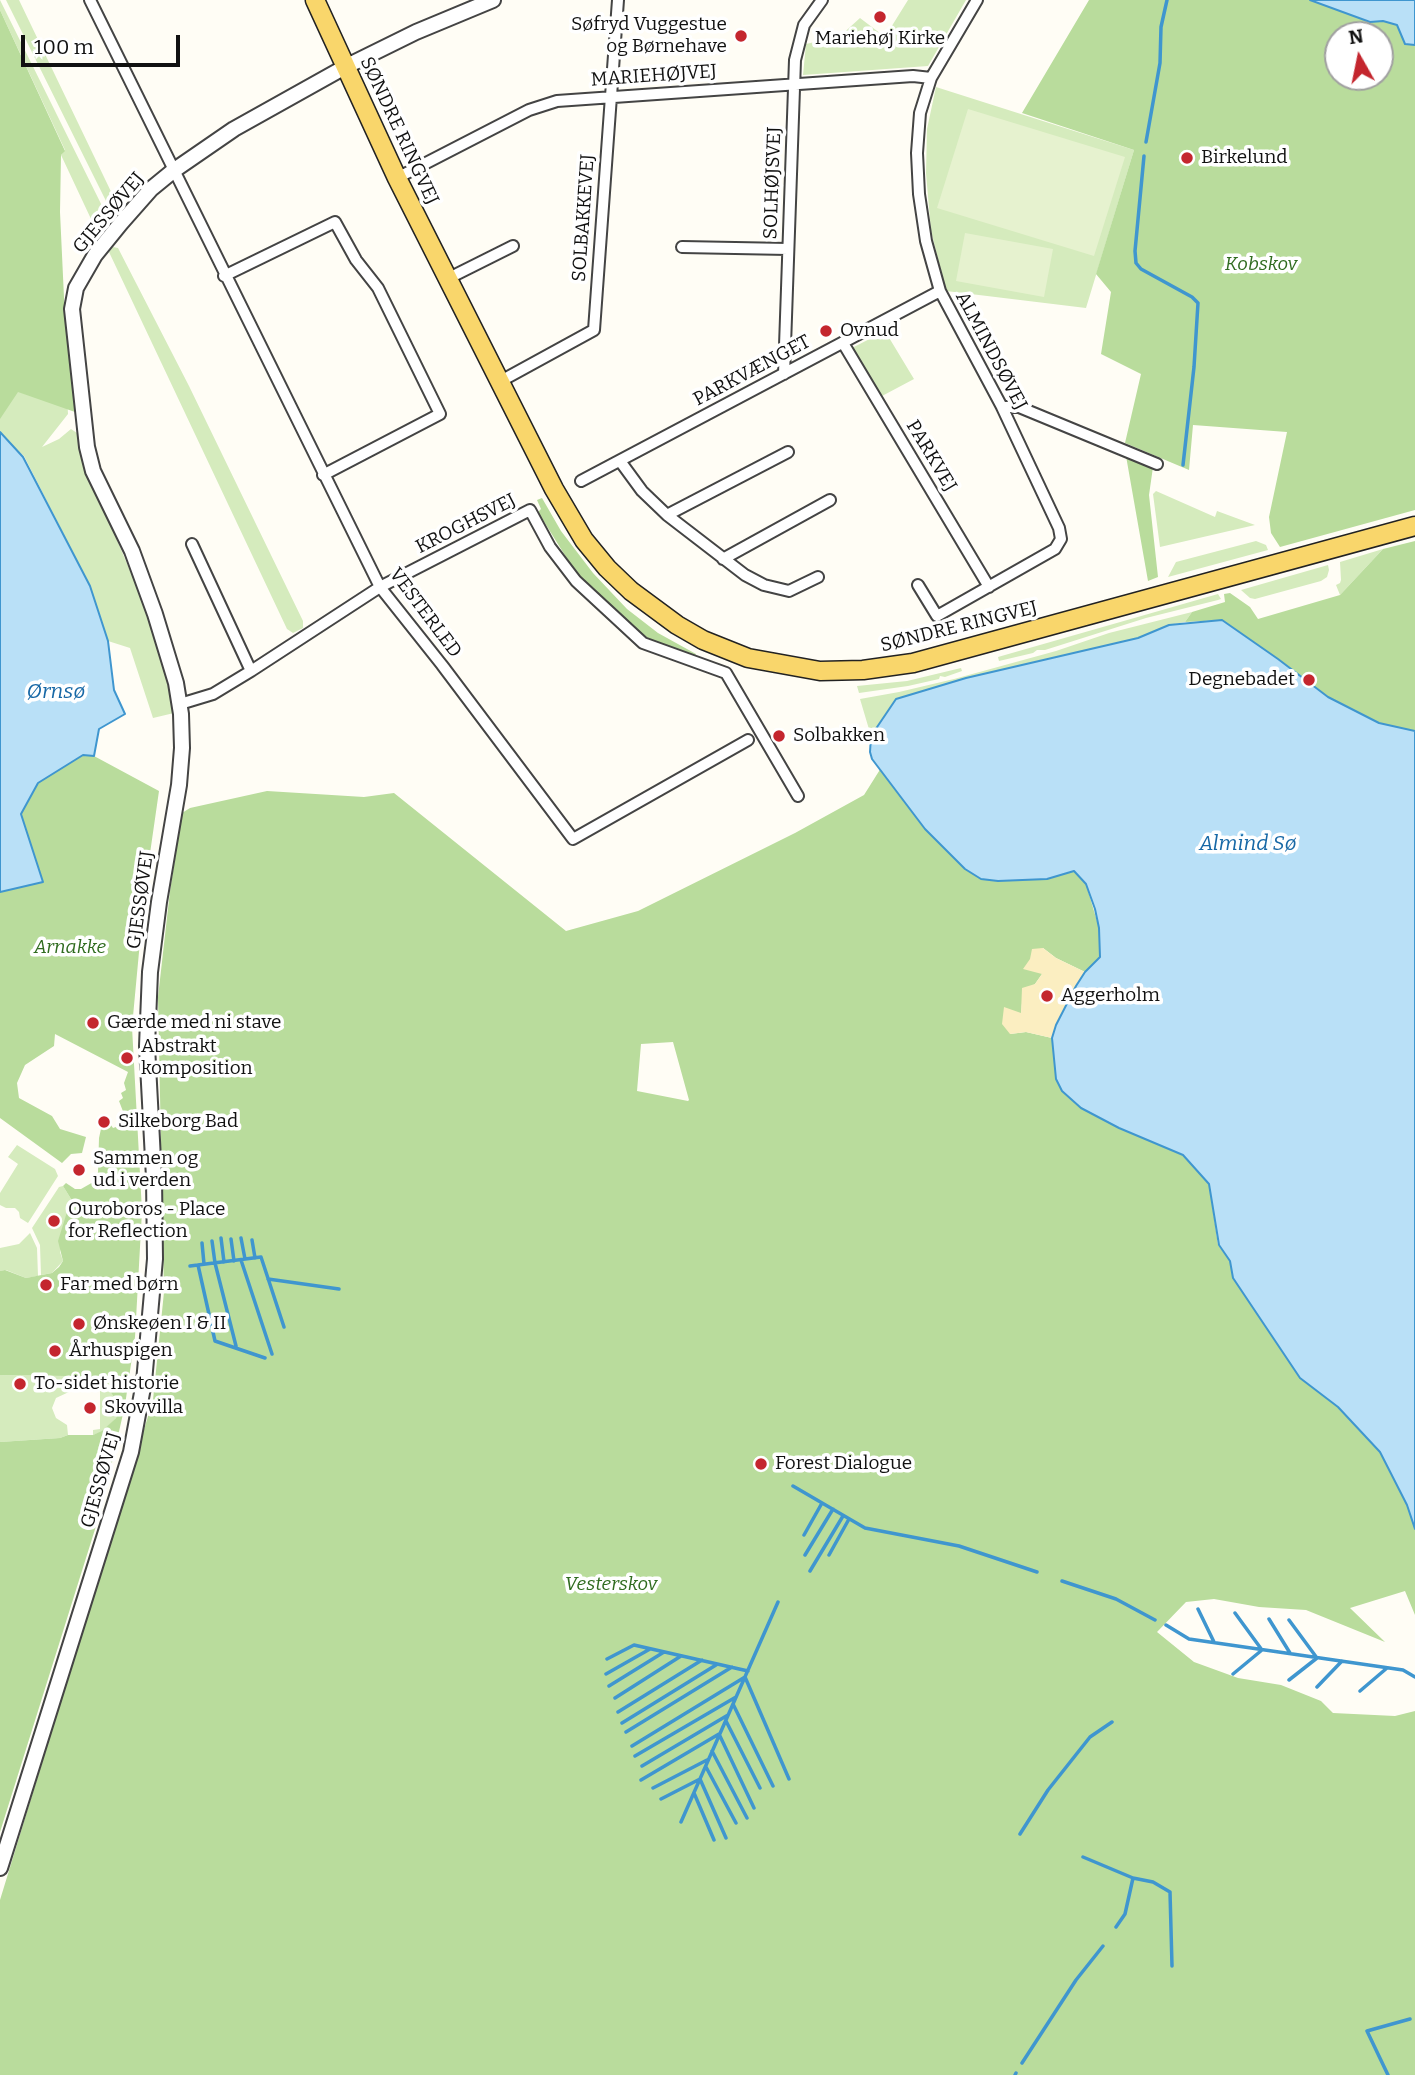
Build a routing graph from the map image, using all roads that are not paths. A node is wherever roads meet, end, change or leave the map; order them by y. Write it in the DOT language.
graph roads {
  1 [pos="90,0"];
  2 [pos="314,0"];
  3 [pos="493,0"];
  4 [pos="618,0"];
  5 [pos="822,0"];
  6 [pos="976,0"];
  7 [pos="345,67"];
  8 [pos="931,78"];
  9 [pos="794,84"];
  10 [pos="610,96"];
  11 [pos="173,171"];
  12 [pos="397,178"];
  13 [pos="513,246"];
  14 [pos="682,247"];
  15 [pos="788,249"];
  16 [pos="224,276"];
  17 [pos="447,279"];
  18 [pos="940,291"];
  19 [pos="842,343"];
  20 [pos="783,374"];
  21 [pos="499,382"];
  22 [pos="1002,407"];
  23 [pos="788,452"];
  24 [pos="620,461"];
  25 [pos="1157,464"];
  26 [pos="323,475"];
  27 [pos="581,481"];
  28 [pos="830,500"];
  29 [pos="667,515"];
  30 [pos="1415,526"];
  31 [pos="192,544"];
  32 [pos="723,559"];
  33 [pos="818,577"];
  34 [pos="918,585"];
  35 [pos="380,587"];
  36 [pos="989,587"];
  37 [pos="251,671"];
  38 [pos="180,705"];
  39 [pos="748,740"];
  40 [pos="798,796"];
  41 [pos="0,1868"];
  1 -- 11 [label="street, VESTERLED"];
  2 -- 7 [label="main road, SØNDRE RINGVEJ"];
  3 -- 7 [label="street, GJESSØVEJ"];
  4 -- 10 [label="street, SOLBAKKEVEJ"];
  5 -- 9 [label="street, SOLHØJSVEJ"];
  6 -- 8 [label="street, ALMINDSØVEJ"];
  7 -- 11 [label="street, GJESSØVEJ"];
  7 -- 12 [label="main road, SØNDRE RINGVEJ"];
  8 -- 9 [label="street, MARIEHØJVEJ"];
  8 -- 18 [label="street, ALMINDSØVEJ"];
  9 -- 10 [label="street, MARIEHØJVEJ"];
  9 -- 15 [label="street, SOLHØJSVEJ"];
  10 -- 12 [label="street, MARIEHØJVEJ"];
  10 -- 21 [label="street, SOLBAKKEVEJ"];
  11 -- 16 [label="street, VESTERLED"];
  11 -- 38 [label="street, GJESSØVEJ"];
  12 -- 17 [label="main road, SØNDRE RINGVEJ"];
  13 -- 17 [label="street"];
  14 -- 15 [label="street"];
  15 -- 20 [label="street, SOLHØJSVEJ"];
  16 -- 26 [label="street, VESTERLED"];
  16 -- 26 [label="street"];
  17 -- 21 [label="main road, SØNDRE RINGVEJ"];
  18 -- 19 [label="street, PARKVÆNGET"];
  18 -- 22 [label="street, ALMINDSØVEJ"];
  19 -- 20 [label="street, PARKVÆNGET"];
  19 -- 36 [label="street, PARKVEJ"];
  20 -- 24 [label="street, PARKVÆNGET"];
  21 -- 30 [label="main road, SØNDRE RINGVEJ"];
  22 -- 25 [label="street"];
  22 -- 36 [label="street, ALMINDSØVEJ"];
  23 -- 29 [label="street"];
  24 -- 27 [label="street, PARKVÆNGET"];
  24 -- 29 [label="street"];
  26 -- 35 [label="street, VESTERLED"];
  28 -- 32 [label="street"];
  29 -- 32 [label="street"];
  31 -- 37 [label="street"];
  32 -- 33 [label="street"];
  34 -- 36 [label="street, ALMINDSØVEJ"];
  35 -- 37 [label="street, KROGHSVEJ"];
  35 -- 39 [label="street, VESTERLED"];
  35 -- 40 [label="street, KROGHSVEJ"];
  37 -- 38 [label="street, KROGHSVEJ"];
  38 -- 41 [label="street, GJESSØVEJ"];
}
